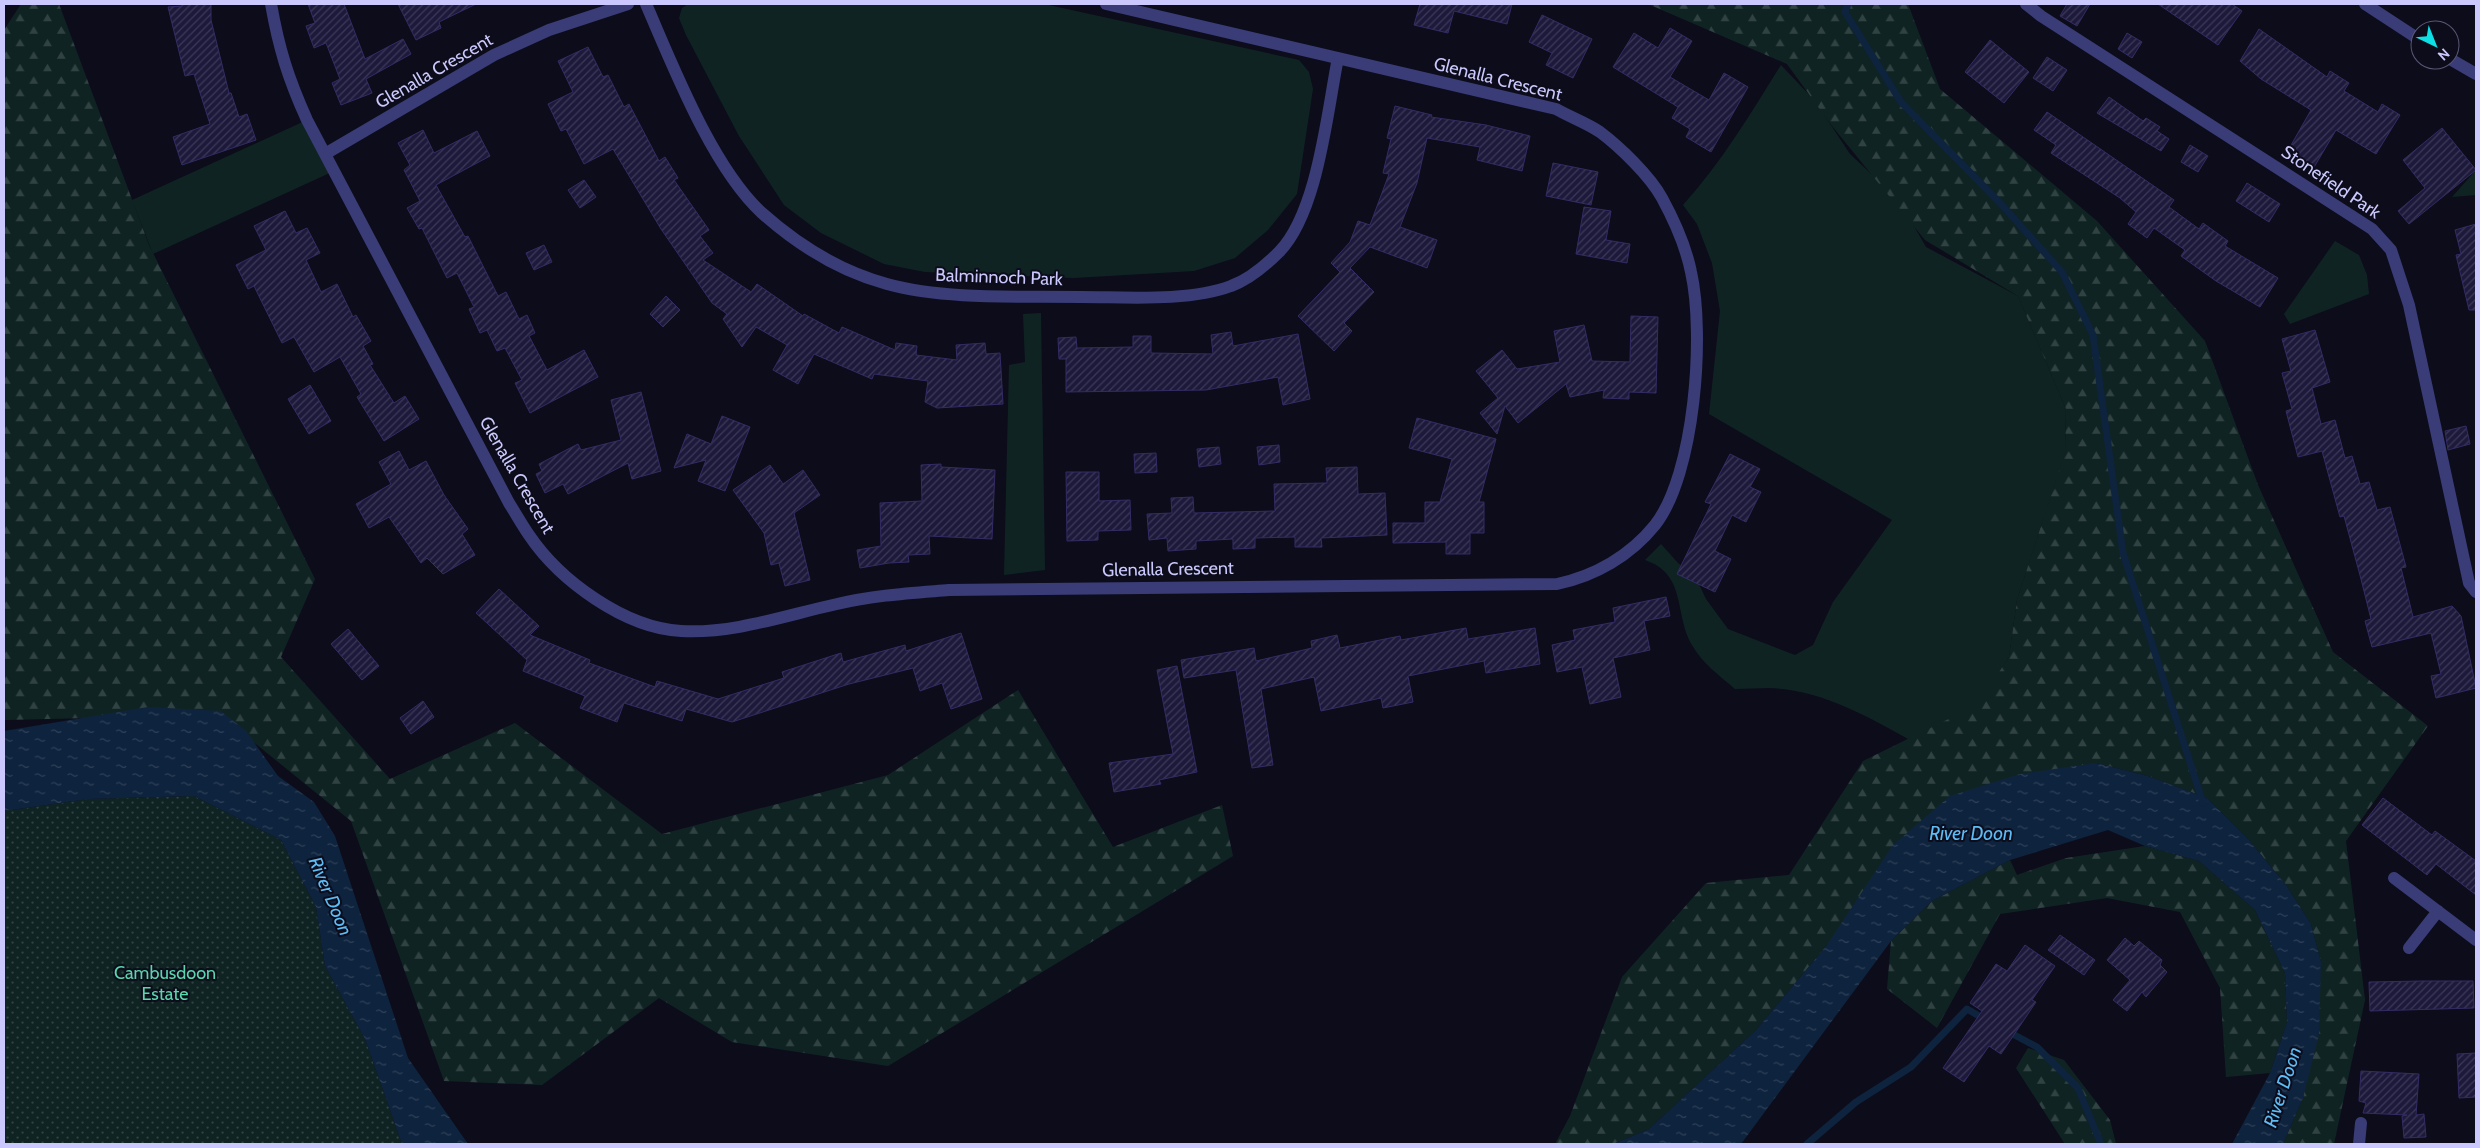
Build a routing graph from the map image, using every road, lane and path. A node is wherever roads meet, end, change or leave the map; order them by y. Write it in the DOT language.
graph roads {
  1 [pos="271,4"];
  2 [pos="628,4"];
  3 [pos="646,4"];
  4 [pos="1106,4"];
  5 [pos="2026,4"];
  6 [pos="2365,4"];
  7 [pos="1134,6"];
  8 [pos="2410,33"];
  9 [pos="1338,58"];
  10 [pos="2460,65"];
  11 [pos="2476,74"];
  12 [pos="325,154"];
  13 [pos="2476,592"];
  14 [pos="2394,878"];
  15 [pos="2438,911"];
  16 [pos="2476,940"];
  17 [pos="2409,948"];
  18 [pos="2361,1123"];
  19 [pos="2359,1144"];
  1 -- 12 [label="street"];
  2 -- 12 [label="street, Glenalla Crescent"];
  3 -- 9 [label="street, Balminnoch Park"];
  4 -- 7 [label="street, Glenalla Crescent"];
  5 -- 13 [label="street, Stonefield Park"];
  6 -- 8 [label="street"];
  7 -- 9 [label="street, Glenalla Crescent"];
  9 -- 12 [label="street, Glenalla Crescent"];
  10 -- 11 [label="street"];
  14 -- 15 [label="street"];
  15 -- 16 [label="street"];
  15 -- 17 [label="street"];
  18 -- 19 [label="street"];
}
